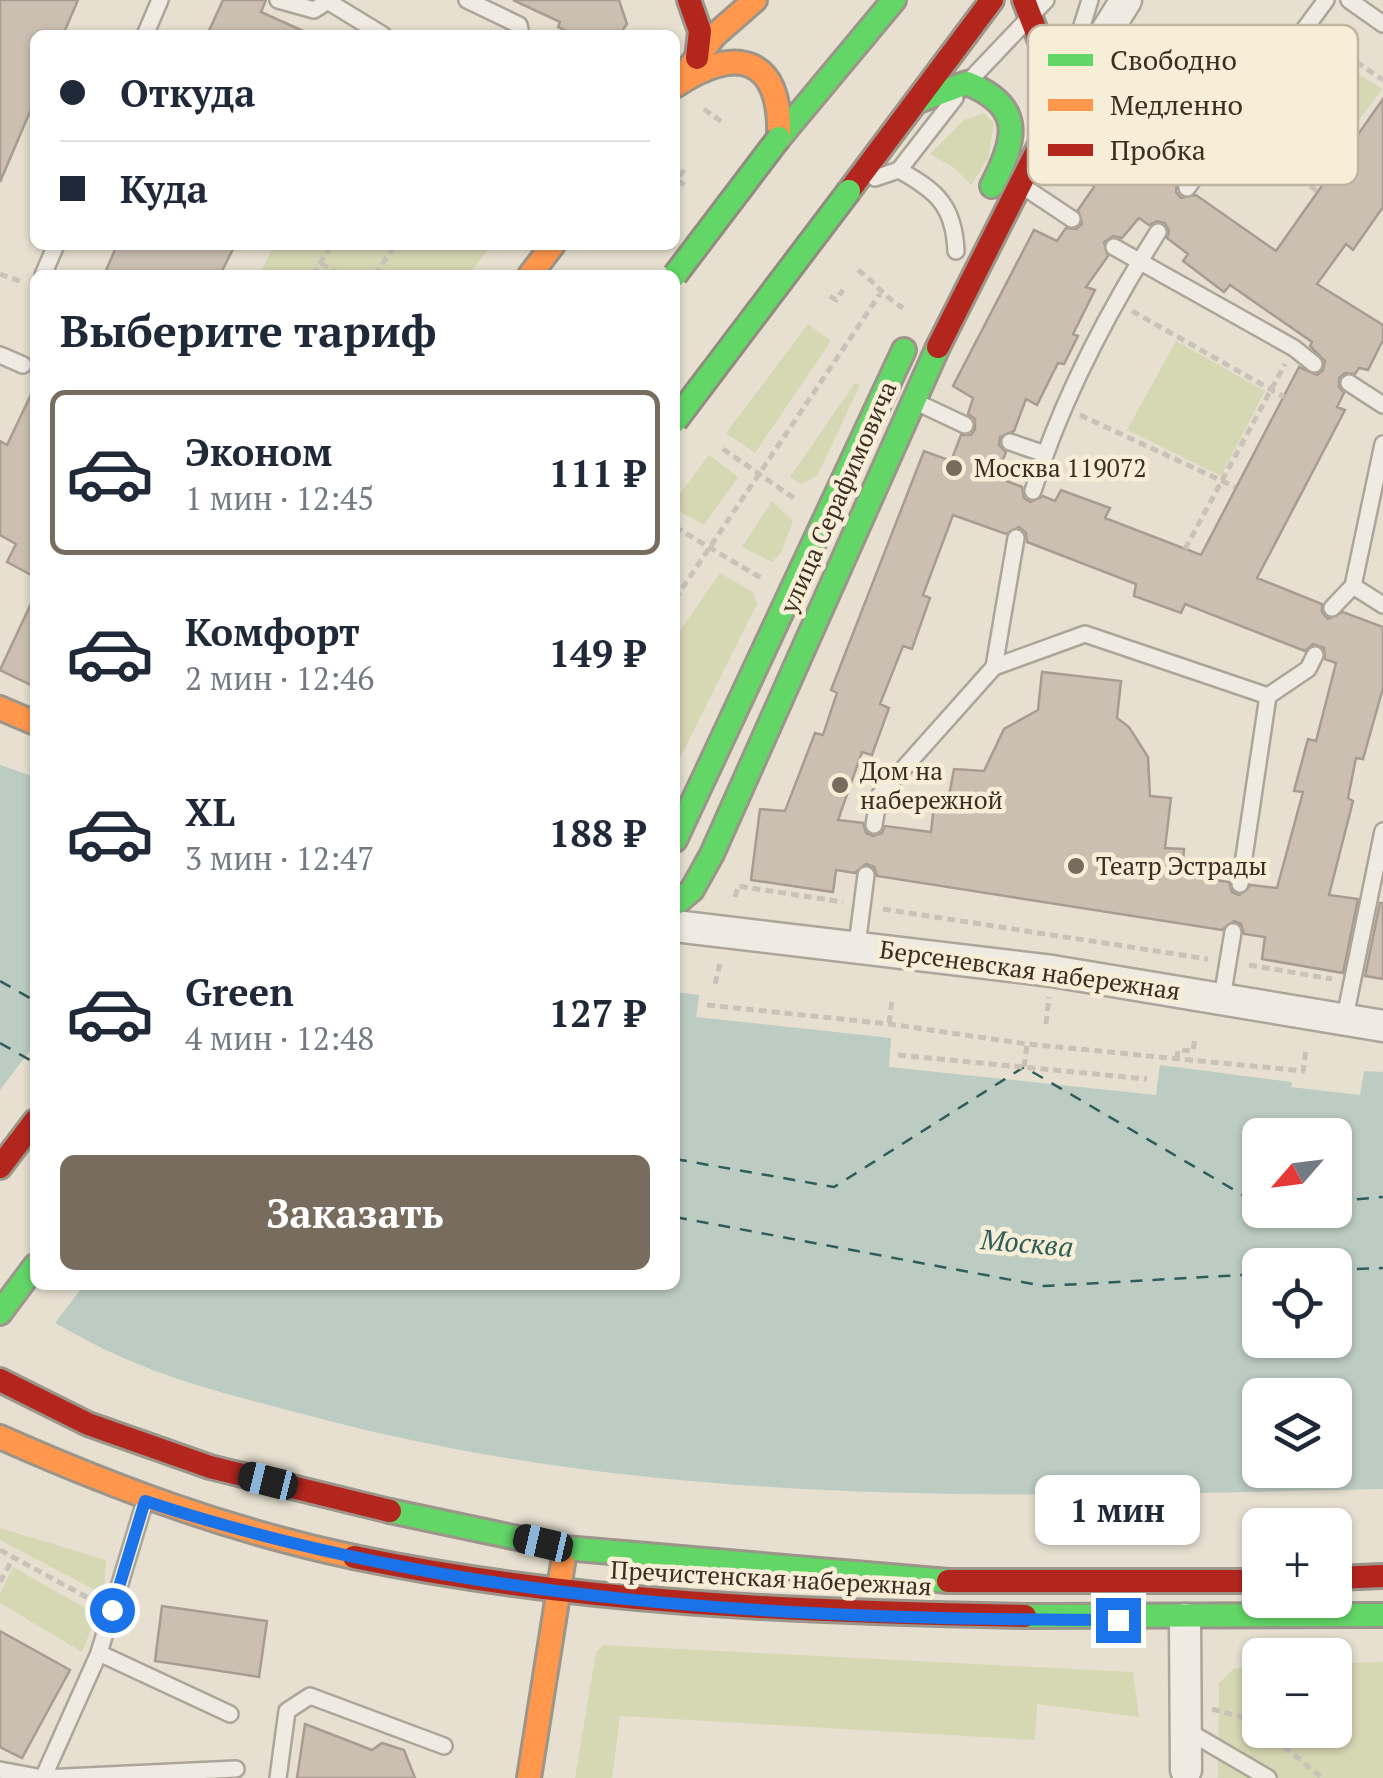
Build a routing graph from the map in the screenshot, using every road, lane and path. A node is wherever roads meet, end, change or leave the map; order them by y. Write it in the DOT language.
graph roads {
  1 [pos="160,0"];
  2 [pos="278,0"];
  3 [pos="466,0"];
  4 [pos="689,0"];
  5 [pos="756,0"];
  6 [pos="894,0"];
  7 [pos="992,0"];
  8 [pos="1046,0"];
  9 [pos="1090,0"];
  10 [pos="1126,0"];
  11 [pos="1326,0"];
  12 [pos="1349,0"];
  13 [pos="329,1"];
  14 [pos="1027,10"];
  15 [pos="1383,24"];
  16 [pos="1081,25"];
  17 [pos="1111,25"];
  18 [pos="1307,25"];
  19 [pos="148,30"];
  20 [pos="375,30"];
  21 [pos="520,30"];
  22 [pos="697,58"];
  23 [pos="1358,63"];
  24 [pos="680,79"];
  25 [pos="1383,80"];
  26 [pos="680,82"];
  27 [pos="968,83"];
  28 [pos="918,100"];
  29 [pos="697,104"];
  30 [pos="722,122"];
  31 [pos="779,138"];
  32 [pos="1028,152"];
  33 [pos="684,170"];
  34 [pos="899,170"];
  35 [pos="680,176"];
  36 [pos="1009,179"];
  37 [pos="680,182"];
  38 [pos="1188,185"];
  39 [pos="1309,185"];
  40 [pos="686,186"];
  41 [pos="1186,188"];
  42 [pos="849,191"];
  43 [pos="1318,192"];
  44 [pos="1072,219"];
  45 [pos="1158,232"];
  46 [pos="1114,247"];
  47 [pos="328,250"];
  48 [pos="549,250"];
  49 [pos="952,259"];
  50 [pos="320,262"];
  51 [pos="1139,263"];
  52 [pos="316,270"];
  53 [pos="332,270"];
  54 [pos="534,270"];
  55 [pos="679,270"];
  56 [pos="858,270"];
  57 [pos="0,274"];
  58 [pos="30,284"];
  59 [pos="843,290"];
  60 [pos="880,294"];
  61 [pos="830,296"];
  62 [pos="1116,302"];
  63 [pos="902,308"];
  64 [pos="912,333"];
  65 [pos="1294,348"];
  66 [pos="0,356"];
  67 [pos="1314,364"];
  68 [pos="23,365"];
  69 [pos="1349,383"];
  70 [pos="1272,389"];
  71 [pos="1284,396"];
  72 [pos="912,400"];
  73 [pos="1383,405"];
  74 [pos="1064,407"];
  75 [pos="680,414"];
  76 [pos="965,424"];
  77 [pos="1010,442"];
  78 [pos="1383,444"];
  79 [pos="724,449"];
  80 [pos="1044,454"];
  81 [pos="759,474"];
  82 [pos="1222,481"];
  83 [pos="1235,486"];
  84 [pos="1033,491"];
  85 [pos="804,506"];
  86 [pos="680,531"];
  87 [pos="1016,538"];
  88 [pos="710,548"];
  89 [pos="1185,549"];
  90 [pos="763,580"];
  91 [pos="1353,586"];
  92 [pos="680,593"];
  93 [pos="1383,606"];
  94 [pos="1332,608"];
  95 [pos="769,632"];
  96 [pos="800,650"];
  97 [pos="1315,654"];
  98 [pos="994,667"];
  99 [pos="1268,696"];
  100 [pos="0,708"];
  101 [pos="30,721"];
  102 [pos="874,825"];
  103 [pos="680,829"];
  104 [pos="1383,831"];
  105 [pos="866,875"];
  106 [pos="1240,884"];
  107 [pos="735,897"];
  108 [pos="680,900"];
  109 [pos="862,906"];
  110 [pos="680,927"];
  111 [pos="1233,932"];
  112 [pos="857,945"];
  113 [pos="1228,962"];
  114 [pos="720,964"];
  115 [pos="1352,982"];
  116 [pos="716,984"];
  117 [pos="1050,989"];
  118 [pos="1222,998"];
  119 [pos="892,1001"];
  120 [pos="707,1005"];
  121 [pos="1344,1022"];
  122 [pos="889,1024"];
  123 [pos="1046,1024"];
  124 [pos="1383,1026"];
  125 [pos="1195,1038"];
  126 [pos="1027,1044"];
  127 [pos="1306,1049"];
  128 [pos="898,1055"];
  129 [pos="1177,1058"];
  130 [pos="1024,1067"];
  131 [pos="1147,1079"];
  132 [pos="30,1127"];
  133 [pos="0,1167"];
  134 [pos="30,1273"];
  135 [pos="0,1312"];
  136 [pos="0,1380"];
  137 [pos="0,1438"];
  138 [pos="145,1501"];
  139 [pos="565,1548"];
  140 [pos="0,1550"];
  141 [pos="13,1558"];
  142 [pos="1383,1576"];
  143 [pos="1352,1577"];
  144 [pos="1242,1581"];
  145 [pos="0,1582"];
  146 [pos="558,1592"];
  147 [pos="112,1610"];
  148 [pos="1383,1615"];
  149 [pos="1185,1620"];
  150 [pos="99,1654"];
  151 [pos="1208,1709"];
  152 [pos="230,1714"];
  153 [pos="1242,1718"];
  154 [pos="1186,1730"];
  155 [pos="444,1746"];
  156 [pos="1285,1748"];
  157 [pos="236,1769"];
  158 [pos="0,1770"];
  159 [pos="1186,1770"];
  160 [pos="43,1778"];
  161 [pos="278,1778"];
  162 [pos="529,1778"];
  163 [pos="1268,1778"];
  164 [pos="1322,1778"];
  1 -- 19 [label="lane"];
  2 -- 13 [label="lane"];
  3 -- 21 [label="lane"];
  4 -- 22 [label="main road"];
  5 -- 22 [label="main road"];
  6 -- 31 [label="main road"];
  7 -- 28 [label="main road"];
  8 -- 14 [label="lane"];
  9 -- 16 [label="lane"];
  10 -- 17 [label="street"];
  11 -- 18 [label="lane"];
  12 -- 15 [label="lane"];
  13 -- 20 [label="lane"];
  14 -- 27 [label="lane"];
  22 -- 24 [label="main road"];
  23 -- 25 [label="path"];
  26 -- 31 [label="main road"];
  27 -- 28 [label="main road"];
  27 -- 34 [label="lane"];
  27 -- 36 [label="main road"];
  28 -- 42 [label="main road"];
  29 -- 30 [label="path"];
  31 -- 55 [label="main road, bridge"];
  32 -- 36 [label="main road, улица Серафимовича"];
  33 -- 35 [label="path"];
  34 -- 42 [label="lane"];
  34 -- 49 [label="lane"];
  36 -- 44 [label="lane"];
  36 -- 49 [label="main road, улица Серафимовича"];
  36 -- 72 [label="main road, улица Серафимовича"];
  37 -- 40 [label="path"];
  38 -- 41 [label="lane"];
  39 -- 43 [label="path"];
  42 -- 75 [label="main road, bridge"];
  45 -- 51 [label="lane"];
  46 -- 51 [label="lane"];
  47 -- 50 [label="path"];
  48 -- 54 [label="main road"];
  50 -- 52 [label="path"];
  50 -- 53 [label="path"];
  51 -- 62 [label="lane"];
  51 -- 65 [label="lane"];
  56 -- 60 [label="path"];
  57 -- 58 [label="path"];
  59 -- 61 [label="path"];
  60 -- 63 [label="path"];
  60 -- 81 [label="path"];
  62 -- 70 [label="path"];
  62 -- 74 [label="lane"];
  64 -- 95 [label="main road, улица Серафимовича"];
  65 -- 67 [label="lane"];
  65 -- 70 [label="path"];
  66 -- 68 [label="lane"];
  69 -- 73 [label="lane"];
  70 -- 71 [label="path"];
  70 -- 82 [label="path"];
  72 -- 76 [label="lane"];
  72 -- 96 [label="main road, улица Серафимовича"];
  74 -- 80 [label="lane"];
  74 -- 82 [label="path"];
  77 -- 80 [label="lane"];
  78 -- 91 [label="lane"];
  79 -- 81 [label="path"];
  80 -- 84 [label="lane"];
  81 -- 85 [label="path"];
  81 -- 88 [label="path"];
  82 -- 83 [label="path"];
  82 -- 89 [label="path"];
  86 -- 88 [label="path"];
  87 -- 98 [label="lane"];
  88 -- 90 [label="path"];
  88 -- 92 [label="path"];
  91 -- 93 [label="lane"];
  91 -- 94 [label="lane"];
  95 -- 96 [label="street"];
  95 -- 103 [label="main road, улица Серафимовича"];
  96 -- 108 [label="main road, улица Серафимовича"];
  97 -- 99 [label="lane"];
  98 -- 99 [label="lane"];
  98 -- 102 [label="lane"];
  99 -- 106 [label="lane"];
  100 -- 101 [label="main road"];
  104 -- 115 [label="lane"];
  105 -- 109 [label="lane"];
  107 -- 109 [label="path"];
  109 -- 112 [label="lane"];
  109 -- 113 [label="path"];
  110 -- 112 [label="street, Берсеневская набережная"];
  111 -- 113 [label="lane"];
  112 -- 118 [label="street, Берсеневская набережная"];
  113 -- 115 [label="path"];
  113 -- 118 [label="lane"];
  114 -- 116 [label="path"];
  115 -- 121 [label="lane"];
  117 -- 123 [label="path"];
  118 -- 121 [label="street, Берсеневская набережная"];
  119 -- 122 [label="path"];
  120 -- 122 [label="path"];
  121 -- 124 [label="street, Берсеневская набережная"];
  122 -- 126 [label="path"];
  125 -- 129 [label="path"];
  126 -- 129 [label="path"];
  126 -- 130 [label="path"];
  127 -- 129 [label="path"];
  128 -- 130 [label="path"];
  130 -- 131 [label="path"];
  132 -- 133 [label="main road"];
  134 -- 135 [label="main road"];
  136 -- 139 [label="main road, Пречистенская набережная"];
  137 -- 138 [label="main road, Пречистенская набережная"];
  138 -- 146 [label="main road, Пречистенская набережная"];
  138 -- 147 [label="lane"];
  139 -- 144 [label="main road, Пречистенская набережная"];
  139 -- 146 [label="main road"];
  140 -- 141 [label="path"];
  141 -- 145 [label="path"];
  141 -- 147 [label="path"];
  142 -- 143 [label="main road"];
  146 -- 149 [label="main road, Пречистенская набережная"];
  146 -- 162 [label="main road"];
  147 -- 150 [label="lane"];
  148 -- 149 [label="main road, Пречистенская набережная"];
  149 -- 154 [label="street"];
  150 -- 152 [label="lane"];
  150 -- 160 [label="lane"];
  151 -- 153 [label="path"];
  154 -- 159 [label="street"];
  154 -- 163 [label="lane"];
  155 -- 161 [label="lane"];
  156 -- 164 [label="path"];
  157 -- 160 [label="lane"];
  158 -- 160 [label="lane"];
}
